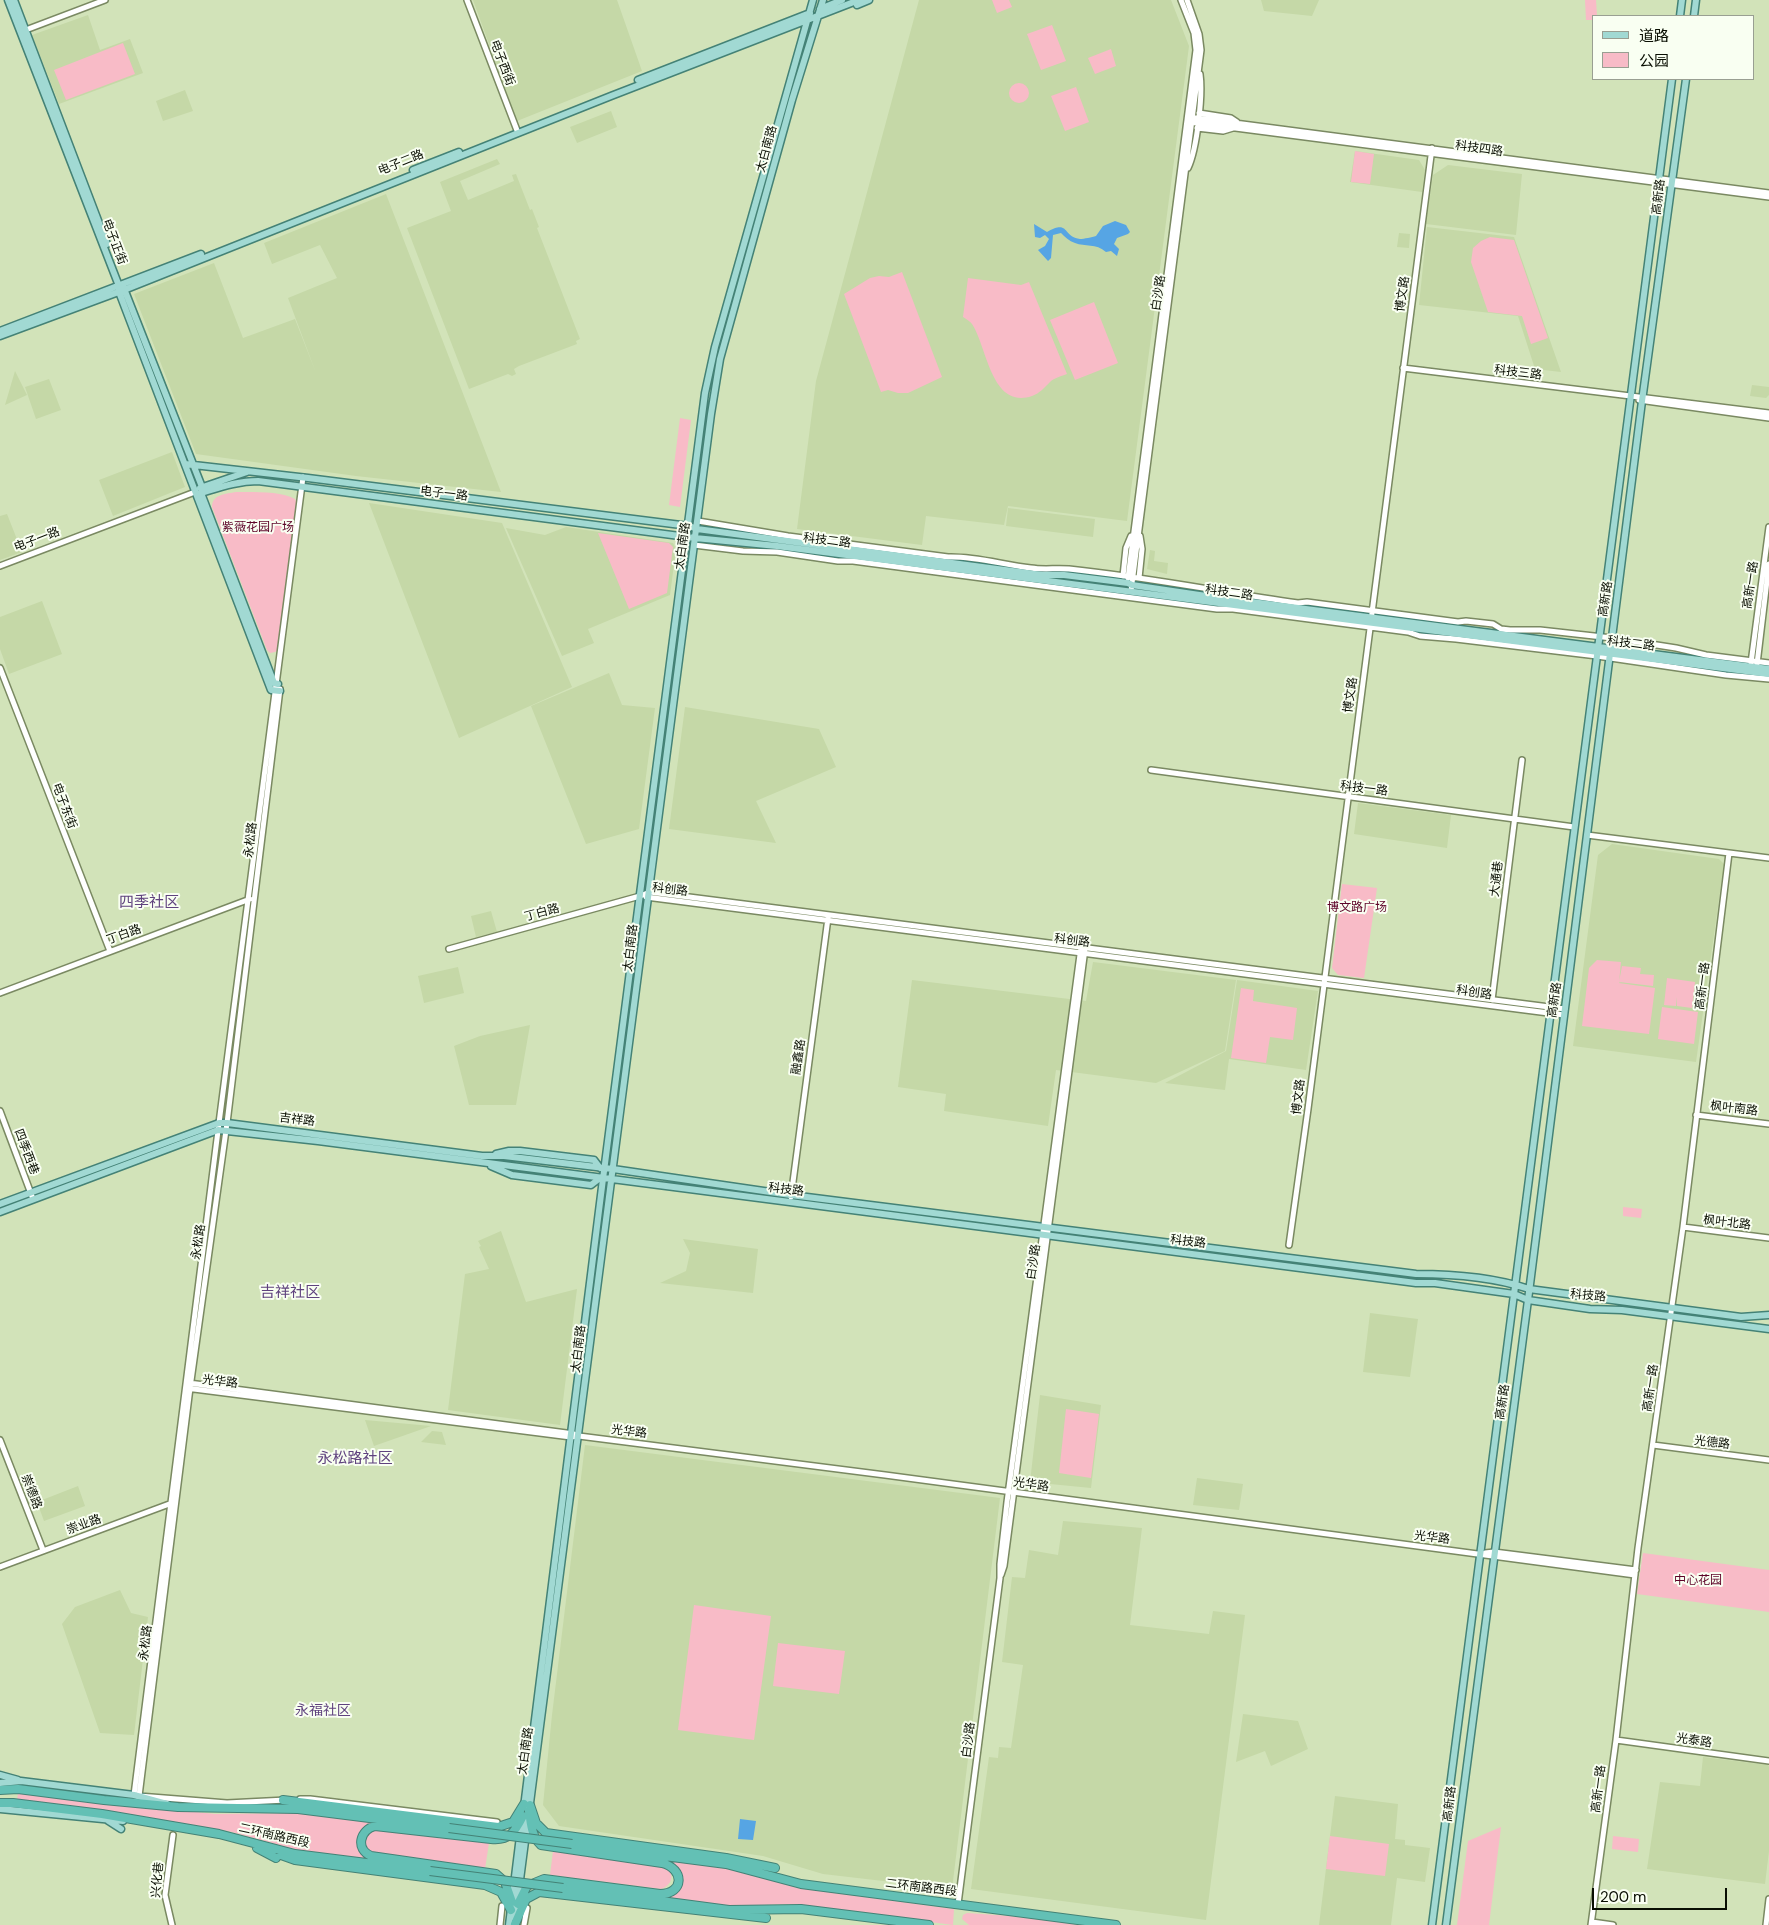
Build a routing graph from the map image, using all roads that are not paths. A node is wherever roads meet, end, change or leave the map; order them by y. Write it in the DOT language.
graph roads {
  1 [pos="8,0"];
  2 [pos="14,0"];
  3 [pos="105,0"];
  4 [pos="467,0"];
  5 [pos="813,0"];
  6 [pos="842,0"];
  7 [pos="859,0"];
  8 [pos="869,0"];
  9 [pos="1181,0"];
  10 [pos="1187,0"];
  11 [pos="1682,0"];
  12 [pos="1696,0"];
  13 [pos="824,3"];
  14 [pos="1680,15"];
  15 [pos="1694,15"];
  16 [pos="808,16"];
  17 [pos="817,19"];
  18 [pos="23,31"];
  19 [pos="1672,80"];
  20 [pos="1686,80"];
  21 [pos="1194,120"];
  22 [pos="517,132"];
  23 [pos="1431,150"];
  24 [pos="1659,180"];
  25 [pos="1672,182"];
  26 [pos="1769,193"];
  27 [pos="1769,197"];
  28 [pos="121,288"];
  29 [pos="1,332"];
  30 [pos="1403,368"];
  31 [pos="1631,397"];
  32 [pos="1643,399"];
  33 [pos="1769,413"];
  34 [pos="1769,418"];
  35 [pos="185,464"];
  36 [pos="193,465"];
  37 [pos="251,471"];
  38 [pos="304,477"];
  39 [pos="302,487"];
  40 [pos="199,491"];
  41 [pos="698,521"];
  42 [pos="689,526"];
  43 [pos="1769,527"];
  44 [pos="697,529"];
  45 [pos="1137,529"];
  46 [pos="686,536"];
  47 [pos="695,541"];
  48 [pos="1769,564"];
  49 [pos="0,566"];
  50 [pos="1130,582"];
  51 [pos="1371,620"];
  52 [pos="1599,637"];
  53 [pos="1612,638"];
  54 [pos="1597,651"];
  55 [pos="1611,653"];
  56 [pos="1769,663"];
  57 [pos="0,668"];
  58 [pos="1753,669"];
  59 [pos="1769,669"];
  60 [pos="1769,674"];
  61 [pos="1769,679"];
  62 [pos="278,688"];
  63 [pos="1522,760"];
  64 [pos="1151,770"];
  65 [pos="1348,798"];
  66 [pos="1515,818"];
  67 [pos="1574,827"];
  68 [pos="1588,835"];
  69 [pos="1729,853"];
  70 [pos="1769,858"];
  71 [pos="649,895"];
  72 [pos="640,896"];
  73 [pos="253,898"];
  74 [pos="828,917"];
  75 [pos="449,949"];
  76 [pos="1082,950"];
  77 [pos="110,951"];
  78 [pos="1324,981"];
  79 [pos="0,993"];
  80 [pos="1492,1000"];
  81 [pos="1552,1010"];
  82 [pos="1565,1012"];
  83 [pos="0,1111"];
  84 [pos="1696,1115"];
  85 [pos="227,1123"];
  86 [pos="1769,1124"];
  87 [pos="221,1128"];
  88 [pos="602,1168"];
  89 [pos="613,1169"];
  90 [pos="602,1178"];
  91 [pos="612,1180"];
  92 [pos="32,1196"];
  93 [pos="791,1198"];
  94 [pos="0,1204"];
  95 [pos="0,1212"];
  96 [pos="1046,1226"];
  97 [pos="1682,1227"];
  98 [pos="1045,1235"];
  99 [pos="1769,1238"];
  100 [pos="1289,1245"];
  101 [pos="1516,1284"];
  102 [pos="1529,1289"];
  103 [pos="1514,1294"];
  104 [pos="1528,1300"];
  105 [pos="1671,1308"];
  106 [pos="1670,1316"];
  107 [pos="1769,1316"];
  108 [pos="1769,1329"];
  109 [pos="188,1386"];
  110 [pos="571,1435"];
  111 [pos="579,1436"];
  112 [pos="0,1440"];
  113 [pos="1653,1445"];
  114 [pos="1769,1460"];
  115 [pos="1011,1492"];
  116 [pos="173,1502"];
  117 [pos="43,1550"];
  118 [pos="1480,1554"];
  119 [pos="1493,1555"];
  120 [pos="0,1567"];
  121 [pos="1635,1573"];
  122 [pos="536,1732"];
  123 [pos="1616,1740"];
  124 [pos="1769,1761"];
  125 [pos="0,1775"];
  126 [pos="21,1781"];
  127 [pos="0,1783"];
  128 [pos="0,1790"];
  129 [pos="136,1795"];
  130 [pos="283,1800"];
  131 [pos="0,1803"];
  132 [pos="178,1807"];
  133 [pos="528,1807"];
  134 [pos="0,1810"];
  135 [pos="523,1816"];
  136 [pos="104,1817"];
  137 [pos="401,1821"];
  138 [pos="497,1822"];
  139 [pos="387,1826"];
  140 [pos="121,1828"];
  141 [pos="410,1829"];
  142 [pos="173,1835"];
  143 [pos="246,1842"];
  144 [pos="646,1854"];
  145 [pos="295,1857"];
  146 [pos="276,1858"];
  147 [pos="380,1858"];
  148 [pos="634,1858"];
  149 [pos="726,1861"];
  150 [pos="413,1862"];
  151 [pos="656,1862"];
  152 [pos="396,1866"];
  153 [pos="626,1890"];
  154 [pos="654,1893"];
  155 [pos="641,1898"];
  156 [pos="1769,1899"];
  157 [pos="958,1904"];
  158 [pos="502,1906"];
  159 [pos="514,1907"];
  160 [pos="527,1908"];
  161 [pos="729,1913"];
  162 [pos="766,1918"];
  163 [pos="1591,1924"];
  164 [pos="172,1925"];
  165 [pos="500,1925"];
  166 [pos="510,1925"];
  167 [pos="515,1925"];
  168 [pos="524,1925"];
  169 [pos="929,1925"];
  170 [pos="1116,1925"];
  171 [pos="1432,1925"];
  172 [pos="1446,1925"];
  173 [pos="1613,1925"];
  174 [pos="1766,1925"];
  1 -- 18 [label="main road, 电子正街"];
  2 -- 18 [label="main road, 电子正街"];
  3 -- 18 [label="street"];
  4 -- 22 [label="street, 电子西街"];
  5 -- 16 [label="main road, 太白南路"];
  6 -- 13 [label="main road"];
  7 -- 17 [label="main road"];
  8 -- 17 [label="main road"];
  9 -- 21 [label="street, 白沙路"];
  10 -- 21 [label="street, 白沙路"];
  11 -- 14 [label="main road"];
  12 -- 15 [label="main road"];
  13 -- 16 [label="main road"];
  13 -- 17 [label="main road, 太白南路"];
  16 -- 17 [label="main road"];
  16 -- 22 [label="main road, 电子二路"];
  16 -- 42 [label="main road, 太白南路"];
  17 -- 41 [label="main road, 太白南路"];
  18 -- 28 [label="main road, 电子正街"];
  19 -- 24 [label="main road, 高新路"];
  20 -- 25 [label="main road, 高新路"];
  21 -- 23 [label="street, 科技四路"];
  21 -- 23 [label="street, 科技四路"];
  21 -- 45 [label="street, 白沙路"];
  21 -- 45 [label="street, 白沙路"];
  22 -- 28 [label="main road, 电子二路"];
  23 -- 24 [label="street, 科技四路"];
  23 -- 30 [label="street, 博文路"];
  24 -- 25 [label="street, 科技四路"];
  24 -- 31 [label="main road, 高新路"];
  25 -- 26 [label="street, 科技四路"];
  25 -- 27 [label="street, 科技四路"];
  25 -- 32 [label="main road, 高新路"];
  28 -- 29 [label="main road, 电子二路"];
  28 -- 35 [label="main road, 电子正街"];
  28 -- 36 [label="main road, 电子正街"];
  30 -- 31 [label="street, 科技三路"];
  30 -- 51 [label="street, 博文路"];
  31 -- 32 [label="street, 科技三路"];
  31 -- 52 [label="main road, 高新路"];
  32 -- 33 [label="street, 科技三路"];
  32 -- 34 [label="street, 科技三路"];
  32 -- 53 [label="main road, 高新路"];
  35 -- 36 [label="main road, 电子一路"];
  35 -- 40 [label="main road, 电子正街"];
  36 -- 37 [label="main road, 电子一路"];
  36 -- 40 [label="main road, 电子正街"];
  37 -- 38 [label="main road, 电子一路"];
  37 -- 40 [label="main road, 电子一路"];
  38 -- 39 [label="street, 永松路"];
  38 -- 42 [label="main road, 电子一路"];
  39 -- 40 [label="main road, 电子一路"];
  39 -- 46 [label="main road, 电子一路"];
  39 -- 62 [label="street, 永松路"];
  40 -- 49 [label="street, 电子一路"];
  40 -- 62 [label="main road"];
  41 -- 44 [label="main road, 太白南路"];
  41 -- 50 [label="street"];
  42 -- 44 [label="main road, 科技二路"];
  42 -- 46 [label="main road, 太白南路"];
  43 -- 58 [label="street, 高新一路"];
  44 -- 47 [label="main road, 太白南路"];
  44 -- 50 [label="main road, 科技二路"];
  45 -- 50 [label="street, 白沙路"];
  45 -- 50 [label="street"];
  46 -- 47 [label="main road, 科技二路"];
  46 -- 72 [label="main road, 太白南路"];
  47 -- 50 [label="main road, 科技二路"];
  47 -- 51 [label="street"];
  47 -- 71 [label="main road, 太白南路"];
  48 -- 58 [label="street, 高新一路"];
  50 -- 51 [label="main road, 科技二路"];
  50 -- 51 [label="street"];
  51 -- 52 [label="street"];
  51 -- 54 [label="main road, 科技二路"];
  51 -- 54 [label="street"];
  51 -- 65 [label="street, 博文路"];
  52 -- 53 [label="street"];
  52 -- 54 [label="main road, 高新路"];
  53 -- 55 [label="main road, 高新路"];
  53 -- 58 [label="street"];
  54 -- 55 [label="main road, 科技二路"];
  54 -- 55 [label="street"];
  54 -- 67 [label="main road, 高新路"];
  55 -- 58 [label="main road, 科技二路"];
  55 -- 68 [label="main road, 高新路"];
  56 -- 58 [label="street"];
  57 -- 77 [label="street, 电子东街"];
  58 -- 59 [label="main road, 科技二路"];
  58 -- 60 [label="main road, 科技二路"];
  58 -- 61 [label="street"];
  62 -- 73 [label="street, 永松路"];
  63 -- 66 [label="street, 大通巷"];
  64 -- 65 [label="street, 科技一路"];
  65 -- 66 [label="street, 科技一路"];
  65 -- 78 [label="street, 博文路"];
  66 -- 67 [label="street, 科技一路"];
  66 -- 80 [label="street, 大通巷"];
  67 -- 81 [label="main road, 高新路"];
  68 -- 69 [label="street"];
  68 -- 82 [label="main road, 高新路"];
  69 -- 70 [label="street"];
  69 -- 84 [label="street, 高新一路"];
  71 -- 72 [label="street, 科创路"];
  71 -- 74 [label="street, 科创路"];
  71 -- 89 [label="main road, 太白南路"];
  72 -- 75 [label="street, 丁白路"];
  72 -- 88 [label="main road, 太白南路"];
  73 -- 77 [label="street, 丁白路"];
  73 -- 85 [label="street, 永松路"];
  73 -- 87 [label="street, 永松路"];
  74 -- 76 [label="street, 科创路"];
  74 -- 93 [label="street, 融鑫路"];
  76 -- 78 [label="street, 科创路"];
  76 -- 96 [label="street, 白沙路"];
  77 -- 79 [label="street, 丁白路"];
  78 -- 80 [label="street, 科创路"];
  78 -- 81 [label="street, 科创路"];
  78 -- 100 [label="street, 博文路"];
  80 -- 81 [label="street, 科创路"];
  81 -- 82 [label="street, 科创路"];
  81 -- 101 [label="main road, 高新路"];
  82 -- 102 [label="main road, 高新路"];
  83 -- 92 [label="street, 四季西巷"];
  84 -- 86 [label="street, 枫叶南路"];
  84 -- 97 [label="street, 高新一路"];
  85 -- 87 [label="main road, 吉祥路"];
  85 -- 88 [label="main road, 吉祥路"];
  87 -- 90 [label="main road, 吉祥路"];
  87 -- 92 [label="main road, 吉祥路"];
  87 -- 109 [label="street, 永松路"];
  88 -- 89 [label="main road, 科技路"];
  88 -- 90 [label="main road, 太白南路"];
  89 -- 91 [label="main road, 太白南路"];
  89 -- 93 [label="main road, 科技路"];
  90 -- 91 [label="main road, 科技路"];
  90 -- 110 [label="main road, 太白南路"];
  91 -- 93 [label="main road, 科技路"];
  91 -- 111 [label="main road, 太白南路"];
  92 -- 94 [label="main road, 吉祥路"];
  92 -- 95 [label="main road, 吉祥路"];
  93 -- 96 [label="main road, 科技路"];
  93 -- 98 [label="main road, 科技路"];
  96 -- 98 [label="street, 白沙路"];
  96 -- 101 [label="main road, 科技路"];
  97 -- 99 [label="street, 枫叶北路"];
  97 -- 105 [label="street, 高新一路"];
  98 -- 103 [label="main road, 科技路"];
  98 -- 115 [label="street, 白沙路"];
  101 -- 102 [label="main road, 科技路"];
  101 -- 103 [label="main road, 高新路"];
  102 -- 104 [label="main road, 高新路"];
  102 -- 105 [label="main road, 科技路"];
  103 -- 104 [label="main road, 科技路"];
  103 -- 118 [label="main road, 高新路"];
  104 -- 106 [label="main road, 科技路"];
  104 -- 119 [label="main road, 高新路"];
  105 -- 106 [label="street, 高新一路"];
  105 -- 107 [label="main road, 科技路"];
  106 -- 108 [label="main road, 科技路"];
  106 -- 113 [label="street, 高新一路"];
  109 -- 110 [label="street, 光华路"];
  109 -- 116 [label="street, 永松路"];
  110 -- 111 [label="street, 光华路"];
  110 -- 122 [label="main road, 太白南路"];
  111 -- 115 [label="street, 光华路"];
  111 -- 122 [label="main road, 太白南路"];
  112 -- 117 [label="street, 崇德路"];
  113 -- 114 [label="street, 光德路"];
  113 -- 121 [label="street, 高新一路"];
  115 -- 118 [label="street, 光华路"];
  115 -- 157 [label="street, 白沙路"];
  116 -- 117 [label="street, 崇业路"];
  116 -- 129 [label="street, 永松路"];
  117 -- 120 [label="street, 崇业路"];
  118 -- 119 [label="street, 光华路"];
  118 -- 171 [label="main road, 高新路"];
  119 -- 121 [label="street, 光华路"];
  119 -- 172 [label="main road, 高新路"];
  121 -- 123 [label="street, 高新一路"];
  122 -- 133 [label="main road, 太白南路"];
  123 -- 124 [label="street, 光泰路"];
  123 -- 163 [label="street, 高新一路"];
  125 -- 126 [label="main road"];
  126 -- 127 [label="main road"];
  126 -- 129 [label="main road"];
  128 -- 132 [label="highway"];
  129 -- 130 [label="street"];
  129 -- 132 [label="main road"];
  130 -- 133 [label="highway"];
  130 -- 138 [label="street"];
  131 -- 136 [label="highway, 二环南路西段"];
  132 -- 137 [label="highway"];
  133 -- 135 [label="main road, 太白南路"];
  133 -- 148 [label="highway"];
  133 -- 149 [label="highway"];
  133 -- 159 [label="main road, 太白南路, bridge"];
  134 -- 136 [label="main road, 二环南路西段"];
  135 -- 141 [label="highway"];
  135 -- 159 [label="main road, 太白南路, bridge"];
  136 -- 140 [label="main road"];
  136 -- 143 [label="highway, 二环南路西段"];
  137 -- 139 [label="highway"];
  137 -- 141 [label="highway"];
  137 -- 144 [label="highway, bridge"];
  139 -- 141 [label="highway"];
  139 -- 147 [label="highway"];
  142 -- 164 [label="street, 兴化巷"];
  143 -- 145 [label="highway, 二环南路西段"];
  143 -- 146 [label="highway"];
  144 -- 148 [label="highway"];
  144 -- 149 [label="highway"];
  144 -- 151 [label="highway"];
  145 -- 152 [label="highway, 二环南路西段"];
  145 -- 159 [label="highway"];
  147 -- 150 [label="highway"];
  147 -- 152 [label="highway"];
  148 -- 151 [label="highway"];
  149 -- 157 [label="highway, 二环南路西段"];
  150 -- 152 [label="highway"];
  150 -- 159 [label="highway"];
  151 -- 154 [label="highway"];
  152 -- 155 [label="highway, 二环南路西段, bridge"];
  153 -- 154 [label="highway"];
  153 -- 155 [label="highway"];
  153 -- 159 [label="highway, bridge"];
  154 -- 155 [label="highway"];
  155 -- 161 [label="highway"];
  156 -- 174 [label="street"];
  157 -- 170 [label="highway, 二环南路西段"];
  158 -- 165 [label="street"];
  159 -- 166 [label="main road"];
  159 -- 167 [label="main road"];
  160 -- 168 [label="street"];
  161 -- 162 [label="highway"];
  161 -- 167 [label="highway"];
  161 -- 169 [label="highway"];
  163 -- 173 [label="street"];
}
